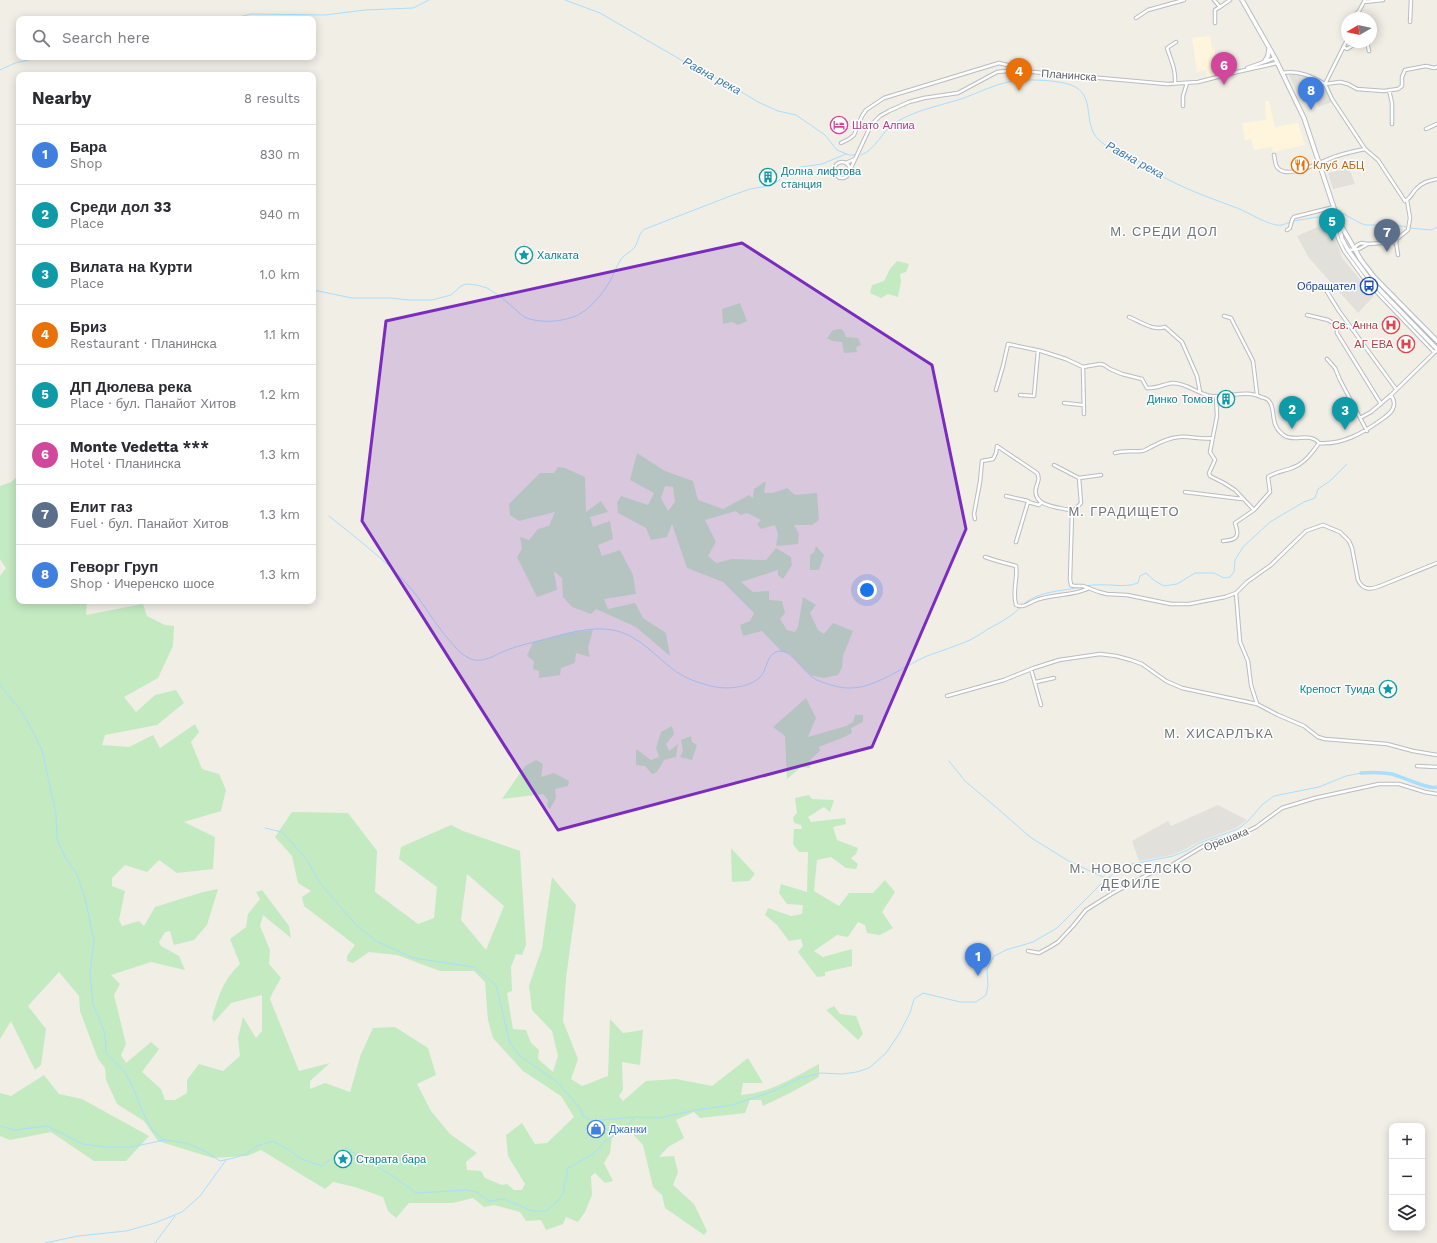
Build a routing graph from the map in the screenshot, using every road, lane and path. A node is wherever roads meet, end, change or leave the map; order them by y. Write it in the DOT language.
graph roads {
  1 [pos="1184,0"];
  2 [pos="1214,0"];
  3 [pos="1230,0"];
  4 [pos="1382,0"];
  5 [pos="1411,0"];
  6 [pos="1244,1"];
  7 [pos="1365,1"];
  8 [pos="1220,6"];
  9 [pos="1358,12"];
  10 [pos="1136,18"];
  11 [pos="1410,22"];
  12 [pos="1215,23"];
  13 [pos="1176,42"];
  14 [pos="1268,46"];
  15 [pos="1343,48"];
  16 [pos="1369,48"];
  17 [pos="1370,51"];
  18 [pos="1275,58"];
  19 [pos="1265,61"];
  20 [pos="1278,63"];
  21 [pos="1437,66"];
  22 [pos="1243,70"];
  23 [pos="1022,71"];
  24 [pos="1282,73"];
  25 [pos="1176,83"];
  26 [pos="1187,83"];
  27 [pos="1325,84"];
  28 [pos="1389,90"];
  29 [pos="1183,106"];
  30 [pos="1392,124"];
  31 [pos="1437,124"];
  32 [pos="1426,129"];
  33 [pos="841,142"];
  34 [pos="1364,149"];
  35 [pos="1274,155"];
  36 [pos="856,159"];
  37 [pos="846,163"];
  38 [pos="1320,163"];
  39 [pos="850,170"];
  40 [pos="1437,178"];
  41 [pos="1407,200"];
  42 [pos="1334,208"];
  43 [pos="1335,219"];
  44 [pos="1287,230"];
  45 [pos="1396,242"];
  46 [pos="1354,249"];
  47 [pos="1348,250"];
  48 [pos="1398,255"];
  49 [pos="1326,290"];
  50 [pos="1224,316"];
  51 [pos="1307,316"];
  52 [pos="1129,317"];
  53 [pos="1350,326"];
  54 [pos="1339,327"];
  55 [pos="1437,341"];
  56 [pos="1038,350"];
  57 [pos="1436,350"];
  58 [pos="1327,358"];
  59 [pos="1083,367"];
  60 [pos="1396,389"];
  61 [pos="996,390"];
  62 [pos="1200,392"];
  63 [pos="1257,394"];
  64 [pos="1020,395"];
  65 [pos="1391,395"];
  66 [pos="1216,396"];
  67 [pos="1064,402"];
  68 [pos="1381,404"];
  69 [pos="1083,405"];
  70 [pos="1084,414"];
  71 [pos="1360,418"];
  72 [pos="1367,431"];
  73 [pos="1213,438"];
  74 [pos="1319,443"];
  75 [pos="1115,453"];
  76 [pos="1054,465"];
  77 [pos="1101,475"];
  78 [pos="1079,478"];
  79 [pos="1185,492"];
  80 [pos="1006,496"];
  81 [pos="1242,499"];
  82 [pos="1028,502"];
  83 [pos="1041,503"];
  84 [pos="1254,510"];
  85 [pos="1072,513"];
  86 [pos="975,519"];
  87 [pos="1223,541"];
  88 [pos="1016,542"];
  89 [pos="985,557"];
  90 [pos="1437,563"];
  91 [pos="1089,587"];
  92 [pos="1236,593"];
  93 [pos="1031,669"];
  94 [pos="1054,678"];
  95 [pos="1036,682"];
  96 [pos="946,696"];
  97 [pos="1257,704"];
  98 [pos="1041,705"];
  99 [pos="1437,755"];
  100 [pos="1417,766"];
  101 [pos="1437,767"];
  102 [pos="1437,794"];
  103 [pos="1028,951"];
  1 -- 10 [label="street"];
  2 -- 8 [label="street"];
  3 -- 8 [label="street"];
  4 -- 7 [label="street"];
  5 -- 11 [label="street"];
  6 -- 14 [label="street"];
  7 -- 9 [label="street"];
  8 -- 12 [label="street"];
  13 -- 25 [label="street"];
  14 -- 18 [label="street"];
  14 -- 19 [label="street"];
  15 -- 27 [label="street"];
  16 -- 17 [label="street"];
  18 -- 19 [label="street"];
  18 -- 20 [label="street"];
  19 -- 22 [label="street"];
  20 -- 22 [label="street"];
  20 -- 24 [label="street"];
  21 -- 28 [label="street"];
  22 -- 26 [label="street, Планинска"];
  23 -- 25 [label="street, Планинска"];
  23 -- 33 [label="street"];
  23 -- 36 [label="street, Планинска"];
  24 -- 27 [label="street"];
  24 -- 38 [label="street"];
  25 -- 26 [label="street, Планинска"];
  26 -- 29 [label="street"];
  27 -- 28 [label="street"];
  27 -- 34 [label="street"];
  28 -- 30 [label="street"];
  31 -- 32 [label="street"];
  34 -- 38 [label="street"];
  34 -- 41 [label="street"];
  35 -- 38 [label="street"];
  36 -- 37 [label="street"];
  36 -- 39 [label="street, Планинска"];
  37 -- 39 [label="street"];
  37 -- 39 [label="street"];
  38 -- 42 [label="street"];
  40 -- 41 [label="street"];
  41 -- 45 [label="street"];
  42 -- 43 [label="street"];
  42 -- 44 [label="street"];
  43 -- 46 [label="street"];
  43 -- 47 [label="street"];
  43 -- 57 [label="street"];
  45 -- 46 [label="street"];
  45 -- 48 [label="street"];
  46 -- 47 [label="street"];
  46 -- 55 [label="street"];
  47 -- 57 [label="street"];
  49 -- 53 [label="street"];
  50 -- 63 [label="street"];
  51 -- 54 [label="street"];
  52 -- 62 [label="street"];
  53 -- 54 [label="street"];
  53 -- 60 [label="street"];
  54 -- 68 [label="street"];
  56 -- 59 [label="street"];
  56 -- 61 [label="street"];
  56 -- 64 [label="street"];
  57 -- 60 [label="street"];
  58 -- 71 [label="street"];
  59 -- 62 [label="street"];
  59 -- 69 [label="street"];
  60 -- 65 [label="street"];
  62 -- 66 [label="street"];
  63 -- 66 [label="street"];
  63 -- 74 [label="street"];
  65 -- 68 [label="street"];
  65 -- 72 [label="street"];
  66 -- 73 [label="street"];
  67 -- 69 [label="street"];
  68 -- 71 [label="street"];
  69 -- 70 [label="street"];
  71 -- 72 [label="street"];
  72 -- 74 [label="street"];
  73 -- 75 [label="street"];
  73 -- 81 [label="street"];
  74 -- 84 [label="street"];
  76 -- 78 [label="street"];
  77 -- 78 [label="street"];
  78 -- 85 [label="street"];
  79 -- 81 [label="street"];
  80 -- 82 [label="street"];
  81 -- 84 [label="street"];
  82 -- 83 [label="street"];
  82 -- 88 [label="street"];
  83 -- 85 [label="street"];
  83 -- 86 [label="street"];
  84 -- 87 [label="street"];
  85 -- 91 [label="street"];
  89 -- 91 [label="street"];
  90 -- 92 [label="street"];
  91 -- 92 [label="street"];
  92 -- 97 [label="street"];
  93 -- 95 [label="street"];
  93 -- 96 [label="street"];
  93 -- 97 [label="street"];
  94 -- 95 [label="street"];
  95 -- 98 [label="street"];
  97 -- 99 [label="street"];
  100 -- 101 [label="street"];
  102 -- 103 [label="street, Орешака"];
}
